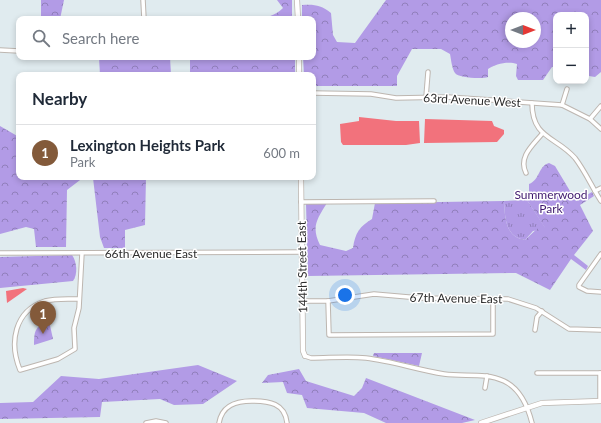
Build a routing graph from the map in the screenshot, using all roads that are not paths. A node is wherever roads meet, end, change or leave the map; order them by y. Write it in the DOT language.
graph roads {
  1 [pos="143,0"];
  2 [pos="297,0"];
  3 [pos="144,16"];
  4 [pos="298,16"];
  5 [pos="0,50"];
  6 [pos="16,51"];
  7 [pos="299,60"];
  8 [pos="299,72"];
  9 [pos="428,72"];
  10 [pos="567,89"];
  11 [pos="316,93"];
  12 [pos="426,97"];
  13 [pos="532,103"];
  14 [pos="562,105"];
  15 [pos="601,106"];
  16 [pos="590,119"];
  17 [pos="601,129"];
  18 [pos="542,134"];
  19 [pos="526,173"];
  20 [pos="301,180"];
  21 [pos="601,188"];
  22 [pos="595,191"];
  23 [pos="434,201"];
  24 [pos="601,201"];
  25 [pos="301,202"];
  26 [pos="302,252"];
  27 [pos="0,253"];
  28 [pos="82,253"];
  29 [pos="601,254"];
  30 [pos="601,292"];
  31 [pos="79,299"];
  32 [pos="493,299"];
  33 [pos="303,301"];
  34 [pos="328,302"];
  35 [pos="542,311"];
  36 [pos="535,330"];
  37 [pos="601,330"];
  38 [pos="305,356"];
  39 [pos="537,373"];
  40 [pos="601,373"];
  41 [pos="487,376"];
  42 [pos="485,388"];
  43 [pos="601,401"];
  44 [pos="528,407"];
  45 [pos="146,423"];
  46 [pos="166,423"];
  47 [pos="219,423"];
  48 [pos="288,423"];
  49 [pos="481,423"];
  50 [pos="532,423"];
  1 -- 3 [label="street"];
  2 -- 4 [label="street"];
  5 -- 6 [label="street"];
  7 -- 8 [label="street"];
  9 -- 12 [label="street"];
  10 -- 14 [label="street"];
  11 -- 12 [label="street, 63rd Avenue West"];
  12 -- 13 [label="street, 63rd Avenue West"];
  13 -- 14 [label="street, 63rd Avenue West"];
  13 -- 18 [label="street"];
  14 -- 16 [label="street, 63rd Avenue West"];
  15 -- 16 [label="street"];
  16 -- 17 [label="street, 63rd Avenue West"];
  18 -- 19 [label="street"];
  18 -- 22 [label="street"];
  20 -- 25 [label="street, 144th Street East"];
  21 -- 22 [label="street"];
  22 -- 24 [label="street"];
  23 -- 25 [label="street"];
  25 -- 26 [label="street, 144th Street East"];
  26 -- 28 [label="street, 66th Avenue East"];
  26 -- 33 [label="street, 144th Street East"];
  27 -- 28 [label="street, 66th Avenue East"];
  28 -- 31 [label="street"];
  29 -- 30 [label="street"];
  31 -- 31 [label="street"];
  32 -- 34 [label="street, 67th Avenue East"];
  32 -- 34 [label="street"];
  32 -- 35 [label="street, 67th Avenue East"];
  33 -- 34 [label="street, 67th Avenue East"];
  33 -- 38 [label="street, 144th Street East"];
  35 -- 36 [label="street"];
  35 -- 37 [label="street, 67th Avenue East"];
  38 -- 41 [label="street"];
  39 -- 40 [label="street"];
  40 -- 43 [label="street"];
  41 -- 42 [label="street"];
  41 -- 44 [label="street"];
  43 -- 44 [label="street"];
  44 -- 49 [label="street"];
  44 -- 50 [label="street"];
  45 -- 46 [label="street"];
  47 -- 48 [label="street"];
}
